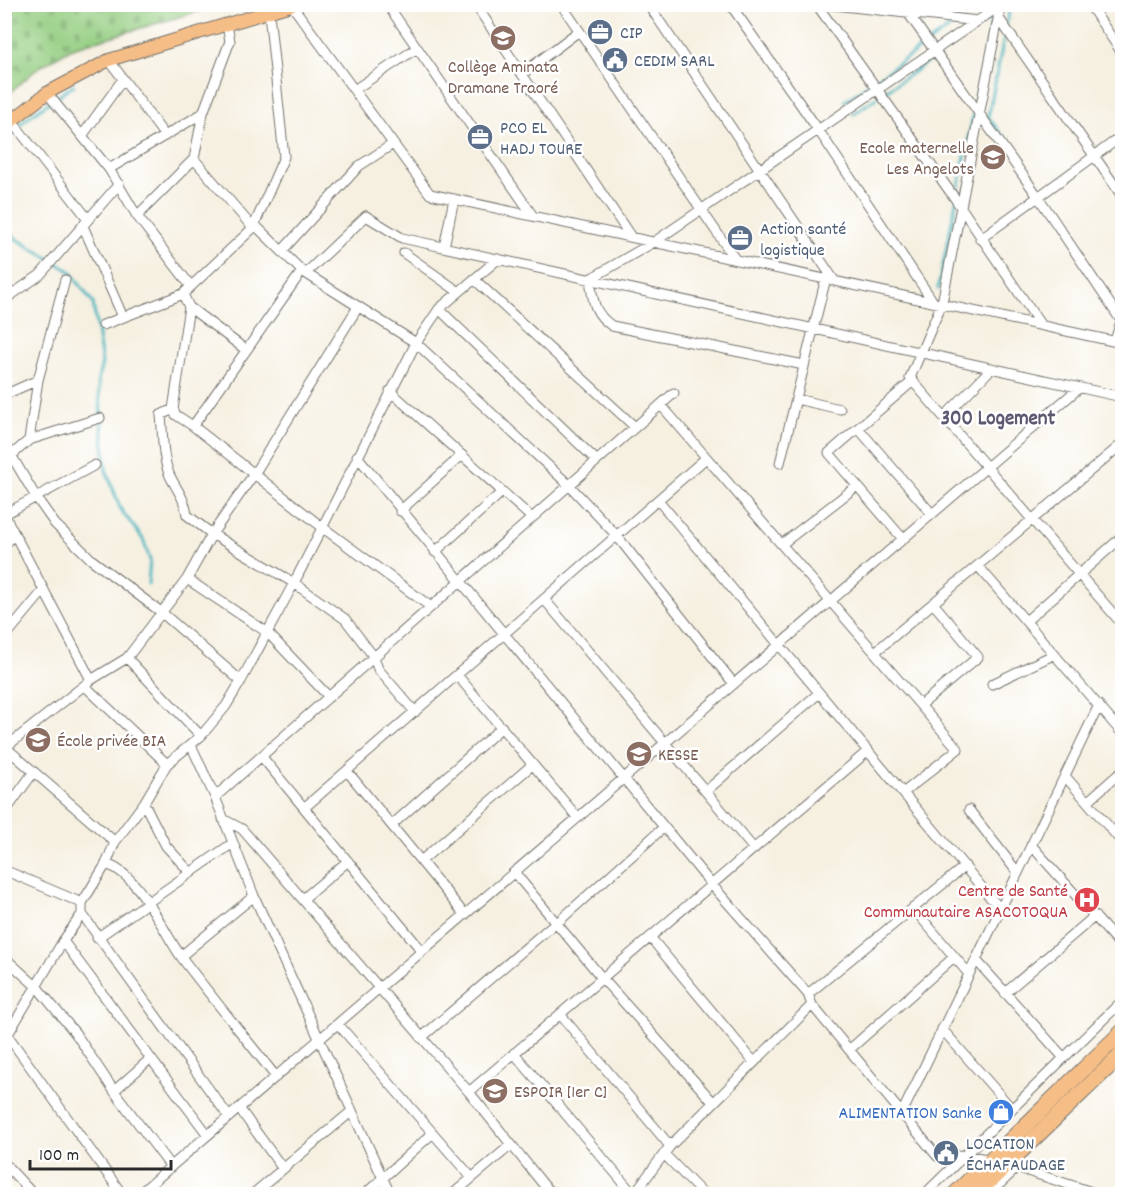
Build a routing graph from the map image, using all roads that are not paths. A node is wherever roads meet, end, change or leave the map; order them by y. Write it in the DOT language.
graph roads {
  1 [pos="387,4"];
  2 [pos="475,4"];
  3 [pos="561,4"];
  4 [pos="648,4"];
  5 [pos="730,4"];
  6 [pos="825,4"];
  7 [pos="1089,4"];
  8 [pos="292,5"];
  9 [pos="817,5"];
  10 [pos="1001,5"];
  11 [pos="269,13"];
  12 [pos="908,13"];
  13 [pos="998,17"];
  14 [pos="978,21"];
  15 [pos="227,25"];
  16 [pos="579,31"];
  17 [pos="417,48"];
  18 [pos="934,50"];
  19 [pos="1122,53"];
  20 [pos="109,60"];
  21 [pos="522,74"];
  22 [pos="123,80"];
  23 [pos="876,88"];
  24 [pos="354,90"];
  25 [pos="47,93"];
  26 [pos="203,113"];
  27 [pos="980,115"];
  28 [pos="8,124"];
  29 [pos="818,128"];
  30 [pos="165,135"];
  31 [pos="82,136"];
  32 [pos="1122,136"];
  33 [pos="393,144"];
  34 [pos="1095,155"];
  35 [pos="194,159"];
  36 [pos="760,168"];
  37 [pos="109,169"];
  38 [pos="119,184"];
  39 [pos="1122,196"];
  40 [pos="1040,198"];
  41 [pos="454,199"];
  42 [pos="701,208"];
  43 [pos="962,210"];
  44 [pos="137,216"];
  45 [pos="533,216"];
  46 [pos="85,223"];
  47 [pos="254,226"];
  48 [pos="631,237"];
  49 [pos="980,239"];
  50 [pos="654,242"];
  51 [pos="444,247"];
  52 [pos="282,251"];
  53 [pos="404,253"];
  54 [pos="498,259"];
  55 [pos="735,259"];
  56 [pos="304,272"];
  57 [pos="474,279"];
  58 [pos="591,279"];
  59 [pos="830,279"];
  60 [pos="65,280"];
  61 [pos="190,285"];
  62 [pos="459,292"];
  63 [pos="183,294"];
  64 [pos="4,300"];
  65 [pos="932,300"];
  66 [pos="942,303"];
  67 [pos="189,307"];
  68 [pos="358,307"];
  69 [pos="439,309"];
  70 [pos="123,317"];
  71 [pos="1121,319"];
  72 [pos="1040,324"];
  73 [pos="103,325"];
  74 [pos="813,329"];
  75 [pos="1119,342"];
  76 [pos="416,343"];
  77 [pos="246,350"];
  78 [pos="921,353"];
  79 [pos="804,366"];
  80 [pos="992,368"];
  81 [pos="39,380"];
  82 [pos="913,381"];
  83 [pos="1079,388"];
  84 [pos="390,391"];
  85 [pos="674,393"];
  86 [pos="4,395"];
  87 [pos="1122,398"];
  88 [pos="796,399"];
  89 [pos="661,405"];
  90 [pos="173,409"];
  91 [pos="840,409"];
  92 [pos="944,417"];
  93 [pos="100,418"];
  94 [pos="193,426"];
  95 [pos="635,427"];
  96 [pos="858,428"];
  97 [pos="29,440"];
  98 [pos="4,443"];
  99 [pos="1122,444"];
  100 [pos="13,454"];
  101 [pos="462,454"];
  102 [pos="357,456"];
  103 [pos="706,458"];
  104 [pos="597,461"];
  105 [pos="780,463"];
  106 [pos="95,465"];
  107 [pos="987,467"];
  108 [pos="254,474"];
  109 [pos="569,485"];
  110 [pos="857,486"];
  111 [pos="502,492"];
  112 [pos="36,496"];
  113 [pos="658,500"];
  114 [pos="400,511"];
  115 [pos="5,514"];
  116 [pos="932,514"];
  117 [pos="532,518"];
  118 [pos="1033,520"];
  119 [pos="322,527"];
  120 [pos="14,534"];
  121 [pos="212,534"];
  122 [pos="617,536"];
  123 [pos="1122,537"];
  124 [pos="903,539"];
  125 [pos="782,544"];
  126 [pos="4,546"];
  127 [pos="435,552"];
  128 [pos="978,566"];
  129 [pos="1080,574"];
  130 [pos="187,579"];
  131 [pos="460,582"];
  132 [pos="294,583"];
  133 [pos="44,590"];
  134 [pos="544,599"];
  135 [pos="830,601"];
  136 [pos="933,603"];
  137 [pos="431,607"];
  138 [pos="161,612"];
  139 [pos="1026,621"];
  140 [pos="1122,624"];
  141 [pos="268,633"];
  142 [pos="503,634"];
  143 [pos="4,638"];
  144 [pos="779,645"];
  145 [pos="875,652"];
  146 [pos="1054,654"];
  147 [pos="374,657"];
  148 [pos="127,658"];
  149 [pos="458,675"];
  150 [pos="242,681"];
  151 [pos="88,683"];
  152 [pos="734,684"];
  153 [pos="992,684"];
  154 [pos="819,693"];
  155 [pos="329,697"];
  156 [pos="921,705"];
  157 [pos="1099,705"];
  158 [pos="415,712"];
  159 [pos="502,727"];
  160 [pos="1122,733"];
  161 [pos="201,736"];
  162 [pos="665,743"];
  163 [pos="191,745"];
  164 [pos="5,747"];
  165 [pos="868,751"];
  166 [pos="262,756"];
  167 [pos="166,765"];
  168 [pos="532,765"];
  169 [pos="347,771"];
  170 [pos="1122,771"];
  171 [pos="33,773"];
  172 [pos="1065,776"];
  173 [pos="624,778"];
  174 [pos="706,791"];
  175 [pos="903,794"];
  176 [pos="215,797"];
  177 [pos="1088,801"];
  178 [pos="144,802"];
  179 [pos="304,808"];
  180 [pos="969,810"];
  181 [pos="4,813"];
  182 [pos="578,818"];
  183 [pos="223,819"];
  184 [pos="392,825"];
  185 [pos="664,827"];
  186 [pos="115,842"];
  187 [pos="1122,842"];
  188 [pos="233,843"];
  189 [pos="1031,845"];
  190 [pos="754,849"];
  191 [pos="348,861"];
  192 [pos="421,861"];
  193 [pos="106,864"];
  194 [pos="965,866"];
  195 [pos="4,870"];
  196 [pos="514,872"];
  197 [pos="191,873"];
  198 [pos="1018,873"];
  199 [pos="712,885"];
  200 [pos="254,896"];
  201 [pos="303,899"];
  202 [pos="149,902"];
  203 [pos="82,903"];
  204 [pos="913,908"];
  205 [pos="1000,909"];
  206 [pos="82,914"];
  207 [pos="465,915"];
  208 [pos="1095,916"];
  209 [pos="557,922"];
  210 [pos="650,937"];
  211 [pos="97,938"];
  212 [pos="63,941"];
  213 [pos="1122,946"];
  214 [pos="422,951"];
  215 [pos="181,956"];
  216 [pos="954,957"];
  217 [pos="976,960"];
  218 [pos="6,961"];
  219 [pos="969,974"];
  220 [pos="602,978"];
  221 [pos="37,987"];
  222 [pos="379,988"];
  223 [pos="1005,993"];
  224 [pos="808,994"];
  225 [pos="1122,1001"];
  226 [pos="812,1005"];
  227 [pos="560,1014"];
  228 [pos="338,1024"];
  229 [pos="942,1029"];
  230 [pos="1122,1032"];
  231 [pos="421,1038"];
  232 [pos="6,1039"];
  233 [pos="320,1039"];
  234 [pos="849,1050"];
  235 [pos="514,1053"];
  236 [pos="1122,1054"];
  237 [pos="1064,1058"];
  238 [pos="150,1059"];
  239 [pos="753,1061"];
  240 [pos="276,1077"];
  241 [pos="114,1091"];
  242 [pos="469,1092"];
  243 [pos="713,1102"];
  244 [pos="239,1108"];
  245 [pos="1012,1109"];
  246 [pos="352,1111"];
  247 [pos="902,1113"];
  248 [pos="229,1117"];
  249 [pos="432,1133"];
  250 [pos="208,1135"];
  251 [pos="511,1145"];
  252 [pos="670,1146"];
  253 [pos="664,1154"];
  254 [pos="964,1155"];
  255 [pos="991,1159"];
  256 [pos="4,1163"];
  257 [pos="1012,1165"];
  258 [pos="171,1167"];
  259 [pos="283,1169"];
  260 [pos="383,1178"];
  261 [pos="472,1178"];
  262 [pos="33,1194"];
  263 [pos="122,1194"];
  264 [pos="139,1194"];
  265 [pos="253,1194"];
  266 [pos="365,1194"];
  267 [pos="390,1194"];
  268 [pos="453,1194"];
  269 [pos="551,1194"];
  270 [pos="634,1194"];
  271 [pos="703,1194"];
  272 [pos="925,1194"];
  273 [pos="955,1194"];
  274 [pos="976,1194"];
  275 [pos="989,1194"];
  276 [pos="1095,1194"];
  1 -- 17 [label="street"];
  2 -- 21 [label="street"];
  3 -- 16 [label="street"];
  4 -- 36 [label="street"];
  5 -- 29 [label="street"];
  6 -- 9 [label="street"];
  6 -- 12 [label="street"];
  7 -- 19 [label="street"];
  8 -- 11 [label="main road"];
  8 -- 24 [label="street"];
  9 -- 23 [label="street"];
  10 -- 13 [label="street"];
  10 -- 14 [label="street"];
  11 -- 15 [label="main road"];
  11 -- 47 [label="street"];
  12 -- 14 [label="street"];
  12 -- 18 [label="street"];
  13 -- 27 [label="street"];
  13 -- 34 [label="street"];
  14 -- 18 [label="street"];
  15 -- 20 [label="main road"];
  15 -- 26 [label="street"];
  16 -- 21 [label="street"];
  16 -- 42 [label="street"];
  17 -- 24 [label="street"];
  17 -- 45 [label="street"];
  18 -- 23 [label="street"];
  18 -- 27 [label="street"];
  20 -- 22 [label="street"];
  20 -- 25 [label="main road"];
  21 -- 48 [label="street"];
  22 -- 30 [label="street"];
  22 -- 31 [label="street"];
  23 -- 29 [label="street"];
  23 -- 43 [label="street"];
  24 -- 33 [label="street"];
  25 -- 28 [label="main road"];
  25 -- 31 [label="street"];
  26 -- 30 [label="street"];
  26 -- 35 [label="street"];
  27 -- 40 [label="street"];
  27 -- 43 [label="street"];
  28 -- 46 [label="street"];
  29 -- 36 [label="street"];
  29 -- 65 [label="street"];
  30 -- 37 [label="street"];
  31 -- 37 [label="street"];
  32 -- 34 [label="street"];
  33 -- 41 [label="street"];
  33 -- 52 [label="street"];
  34 -- 39 [label="street"];
  34 -- 40 [label="street"];
  35 -- 44 [label="street"];
  35 -- 47 [label="street"];
  36 -- 42 [label="street"];
  36 -- 59 [label="street"];
  37 -- 38 [label="street"];
  38 -- 44 [label="street"];
  38 -- 46 [label="street"];
  40 -- 49 [label="street"];
  40 -- 71 [label="street"];
  41 -- 45 [label="street"];
  41 -- 51 [label="street"];
  42 -- 50 [label="street"];
  42 -- 55 [label="street"];
  43 -- 49 [label="street"];
  43 -- 66 [label="street"];
  44 -- 61 [label="street"];
  45 -- 48 [label="street"];
  46 -- 64 [label="street"];
  46 -- 70 [label="street"];
  47 -- 52 [label="street"];
  47 -- 61 [label="street"];
  48 -- 50 [label="street"];
  49 -- 72 [label="street"];
  50 -- 55 [label="street"];
  50 -- 58 [label="street"];
  51 -- 54 [label="street"];
  51 -- 56 [label="street"];
  52 -- 56 [label="street"];
  53 -- 62 [label="street"];
  54 -- 57 [label="street"];
  54 -- 58 [label="street"];
  55 -- 59 [label="street"];
  56 -- 68 [label="street"];
  56 -- 77 [label="street"];
  57 -- 62 [label="street"];
  57 -- 95 [label="street"];
  58 -- 74 [label="street"];
  58 -- 79 [label="street"];
  59 -- 65 [label="street"];
  59 -- 74 [label="street"];
  60 -- 81 [label="street"];
  61 -- 63 [label="street"];
  62 -- 69 [label="street"];
  63 -- 67 [label="street"];
  63 -- 70 [label="street"];
  65 -- 66 [label="street"];
  66 -- 72 [label="street"];
  66 -- 78 [label="street"];
  67 -- 77 [label="street"];
  67 -- 90 [label="street"];
  68 -- 76 [label="street"];
  68 -- 108 [label="street"];
  69 -- 76 [label="street"];
  69 -- 104 [label="street"];
  70 -- 73 [label="street"];
  71 -- 75 [label="street"];
  72 -- 75 [label="street"];
  74 -- 78 [label="street"];
  74 -- 79 [label="street"];
  76 -- 84 [label="street"];
  76 -- 109 [label="street"];
  77 -- 94 [label="street"];
  78 -- 80 [label="street"];
  78 -- 82 [label="street"];
  79 -- 88 [label="street"];
  80 -- 83 [label="street"];
  80 -- 92 [label="street"];
  81 -- 86 [label="street"];
  81 -- 97 [label="street"];
  82 -- 92 [label="street"];
  82 -- 96 [label="street"];
  83 -- 87 [label="street"];
  83 -- 107 [label="street"];
  84 -- 101 [label="street"];
  84 -- 102 [label="street"];
  85 -- 89 [label="street"];
  88 -- 91 [label="street"];
  88 -- 105 [label="street"];
  89 -- 95 [label="street"];
  89 -- 103 [label="street"];
  90 -- 94 [label="street"];
  90 -- 121 [label="street"];
  92 -- 107 [label="street"];
  93 -- 97 [label="street"];
  94 -- 108 [label="street"];
  95 -- 104 [label="street"];
  96 -- 110 [label="street"];
  96 -- 116 [label="street"];
  97 -- 100 [label="street"];
  98 -- 100 [label="street"];
  99 -- 118 [label="street"];
  100 -- 112 [label="street"];
  101 -- 111 [label="street"];
  101 -- 114 [label="street"];
  102 -- 114 [label="street"];
  102 -- 119 [label="street"];
  103 -- 113 [label="street"];
  103 -- 125 [label="street"];
  104 -- 109 [label="street"];
  106 -- 112 [label="street"];
  107 -- 116 [label="street"];
  107 -- 118 [label="street"];
  108 -- 119 [label="street"];
  108 -- 121 [label="street"];
  109 -- 117 [label="street"];
  109 -- 122 [label="street"];
  110 -- 124 [label="street"];
  110 -- 125 [label="street"];
  111 -- 117 [label="street"];
  111 -- 127 [label="street"];
  112 -- 115 [label="street"];
  112 -- 138 [label="street"];
  113 -- 122 [label="street"];
  113 -- 144 [label="street"];
  114 -- 127 [label="street"];
  115 -- 120 [label="street"];
  116 -- 124 [label="street"];
  117 -- 131 [label="street"];
  118 -- 128 [label="street"];
  118 -- 129 [label="street"];
  119 -- 132 [label="street"];
  119 -- 137 [label="street"];
  120 -- 126 [label="street"];
  120 -- 133 [label="street"];
  121 -- 130 [label="street"];
  121 -- 132 [label="street"];
  122 -- 134 [label="street"];
  122 -- 152 [label="street"];
  123 -- 129 [label="street"];
  124 -- 135 [label="street"];
  125 -- 135 [label="street"];
  127 -- 131 [label="street"];
  128 -- 136 [label="street"];
  128 -- 139 [label="street"];
  129 -- 139 [label="street"];
  129 -- 140 [label="street"];
  130 -- 138 [label="street"];
  130 -- 141 [label="street"];
  131 -- 137 [label="street"];
  131 -- 142 [label="street"];
  132 -- 141 [label="street"];
  132 -- 147 [label="street"];
  133 -- 143 [label="street"];
  133 -- 151 [label="street"];
  134 -- 142 [label="street"];
  134 -- 162 [label="street"];
  135 -- 144 [label="street"];
  135 -- 145 [label="street"];
  136 -- 145 [label="street"];
  136 -- 156 [label="street"];
  137 -- 147 [label="street"];
  138 -- 148 [label="street"];
  138 -- 150 [label="street"];
  139 -- 146 [label="street"];
  141 -- 150 [label="street"];
  141 -- 155 [label="street"];
  142 -- 149 [label="street"];
  142 -- 173 [label="street"];
  144 -- 152 [label="street"];
  144 -- 154 [label="street"];
  145 -- 156 [label="street"];
  146 -- 153 [label="street"];
  146 -- 157 [label="street"];
  147 -- 155 [label="street"];
  147 -- 158 [label="street"];
  148 -- 151 [label="street"];
  148 -- 161 [label="street"];
  149 -- 158 [label="street"];
  149 -- 159 [label="street"];
  150 -- 161 [label="street"];
  151 -- 164 [label="street"];
  151 -- 167 [label="street"];
  152 -- 162 [label="street"];
  154 -- 165 [label="street"];
  154 -- 174 [label="street"];
  155 -- 166 [label="street"];
  156 -- 175 [label="street"];
  157 -- 160 [label="street"];
  157 -- 172 [label="street"];
  158 -- 169 [label="street"];
  159 -- 168 [label="street"];
  159 -- 184 [label="street"];
  161 -- 163 [label="street"];
  162 -- 173 [label="street"];
  162 -- 174 [label="street"];
  163 -- 167 [label="street"];
  163 -- 176 [label="street"];
  164 -- 171 [label="street"];
  165 -- 175 [label="street"];
  165 -- 190 [label="street"];
  166 -- 176 [label="street"];
  166 -- 179 [label="street"];
  167 -- 178 [label="street"];
  168 -- 182 [label="street"];
  168 -- 192 [label="street"];
  169 -- 179 [label="street"];
  169 -- 184 [label="street"];
  170 -- 177 [label="street"];
  171 -- 181 [label="street"];
  171 -- 186 [label="street"];
  172 -- 177 [label="street"];
  172 -- 189 [label="street"];
  173 -- 182 [label="street"];
  173 -- 185 [label="street"];
  174 -- 190 [label="street"];
  175 -- 194 [label="street"];
  176 -- 183 [label="street"];
  177 -- 187 [label="street"];
  178 -- 186 [label="street"];
  178 -- 197 [label="street"];
  179 -- 191 [label="street"];
  180 -- 198 [label="street"];
  182 -- 196 [label="street"];
  183 -- 188 [label="street"];
  183 -- 201 [label="street"];
  184 -- 192 [label="street"];
  185 -- 199 [label="street"];
  185 -- 209 [label="street"];
  186 -- 193 [label="street"];
  188 -- 197 [label="street"];
  188 -- 200 [label="street"];
  189 -- 198 [label="street"];
  189 -- 208 [label="street"];
  190 -- 199 [label="street"];
  191 -- 201 [label="street"];
  191 -- 214 [label="street"];
  192 -- 207 [label="street"];
  193 -- 202 [label="street"];
  193 -- 203 [label="street"];
  194 -- 204 [label="street"];
  194 -- 205 [label="street"];
  195 -- 203 [label="street"];
  196 -- 207 [label="street"];
  196 -- 209 [label="street"];
  197 -- 202 [label="street"];
  198 -- 205 [label="street"];
  199 -- 210 [label="street"];
  199 -- 224 [label="street"];
  200 -- 215 [label="street"];
  200 -- 233 [label="street"];
  201 -- 222 [label="street"];
  202 -- 211 [label="street"];
  202 -- 215 [label="street"];
  203 -- 206 [label="street"];
  204 -- 216 [label="street"];
  204 -- 224 [label="street"];
  205 -- 217 [label="street"];
  206 -- 211 [label="street"];
  206 -- 212 [label="street"];
  207 -- 214 [label="street"];
  208 -- 213 [label="street"];
  208 -- 223 [label="street"];
  209 -- 220 [label="street"];
  209 -- 231 [label="street"];
  210 -- 220 [label="street"];
  210 -- 239 [label="street"];
  211 -- 248 [label="street"];
  212 -- 221 [label="street"];
  212 -- 238 [label="street"];
  214 -- 222 [label="street"];
  215 -- 240 [label="street"];
  216 -- 219 [label="street"];
  216 -- 234 [label="street"];
  217 -- 219 [label="street"];
  217 -- 223 [label="street"];
  218 -- 221 [label="street"];
  219 -- 229 [label="street"];
  220 -- 227 [label="street"];
  220 -- 243 [label="street"];
  221 -- 232 [label="street"];
  221 -- 241 [label="street"];
  222 -- 228 [label="street"];
  222 -- 231 [label="street"];
  223 -- 237 [label="street"];
  224 -- 226 [label="street"];
  225 -- 237 [label="street"];
  226 -- 234 [label="street"];
  226 -- 239 [label="street"];
  227 -- 235 [label="street"];
  227 -- 252 [label="street"];
  228 -- 233 [label="street"];
  228 -- 249 [label="street"];
  229 -- 245 [label="street"];
  229 -- 247 [label="street"];
  230 -- 255 [label="highway"];
  231 -- 242 [label="street"];
  232 -- 263 [label="street"];
  233 -- 240 [label="street"];
  233 -- 246 [label="street"];
  234 -- 247 [label="street"];
  235 -- 242 [label="street"];
  235 -- 270 [label="street"];
  236 -- 257 [label="highway"];
  237 -- 245 [label="street"];
  238 -- 241 [label="street"];
  238 -- 250 [label="street"];
  239 -- 243 [label="street"];
  240 -- 244 [label="street"];
  241 -- 258 [label="street"];
  242 -- 251 [label="street"];
  243 -- 252 [label="street"];
  244 -- 248 [label="street"];
  244 -- 259 [label="street"];
  245 -- 254 [label="street"];
  246 -- 259 [label="street"];
  246 -- 260 [label="street"];
  247 -- 254 [label="street"];
  248 -- 250 [label="street"];
  249 -- 260 [label="street"];
  249 -- 261 [label="street"];
  250 -- 258 [label="street"];
  251 -- 261 [label="street"];
  251 -- 269 [label="street"];
  252 -- 253 [label="street"];
  253 -- 270 [label="street"];
  253 -- 271 [label="street"];
  254 -- 255 [label="street"];
  254 -- 272 [label="street"];
  255 -- 257 [label="street"];
  255 -- 273 [label="highway"];
  256 -- 262 [label="street"];
  257 -- 274 [label="highway"];
  257 -- 275 [label="street"];
  257 -- 276 [label="street"];
  258 -- 264 [label="street"];
  259 -- 265 [label="street"];
  260 -- 266 [label="street"];
  260 -- 267 [label="street"];
  261 -- 268 [label="street"];
}
